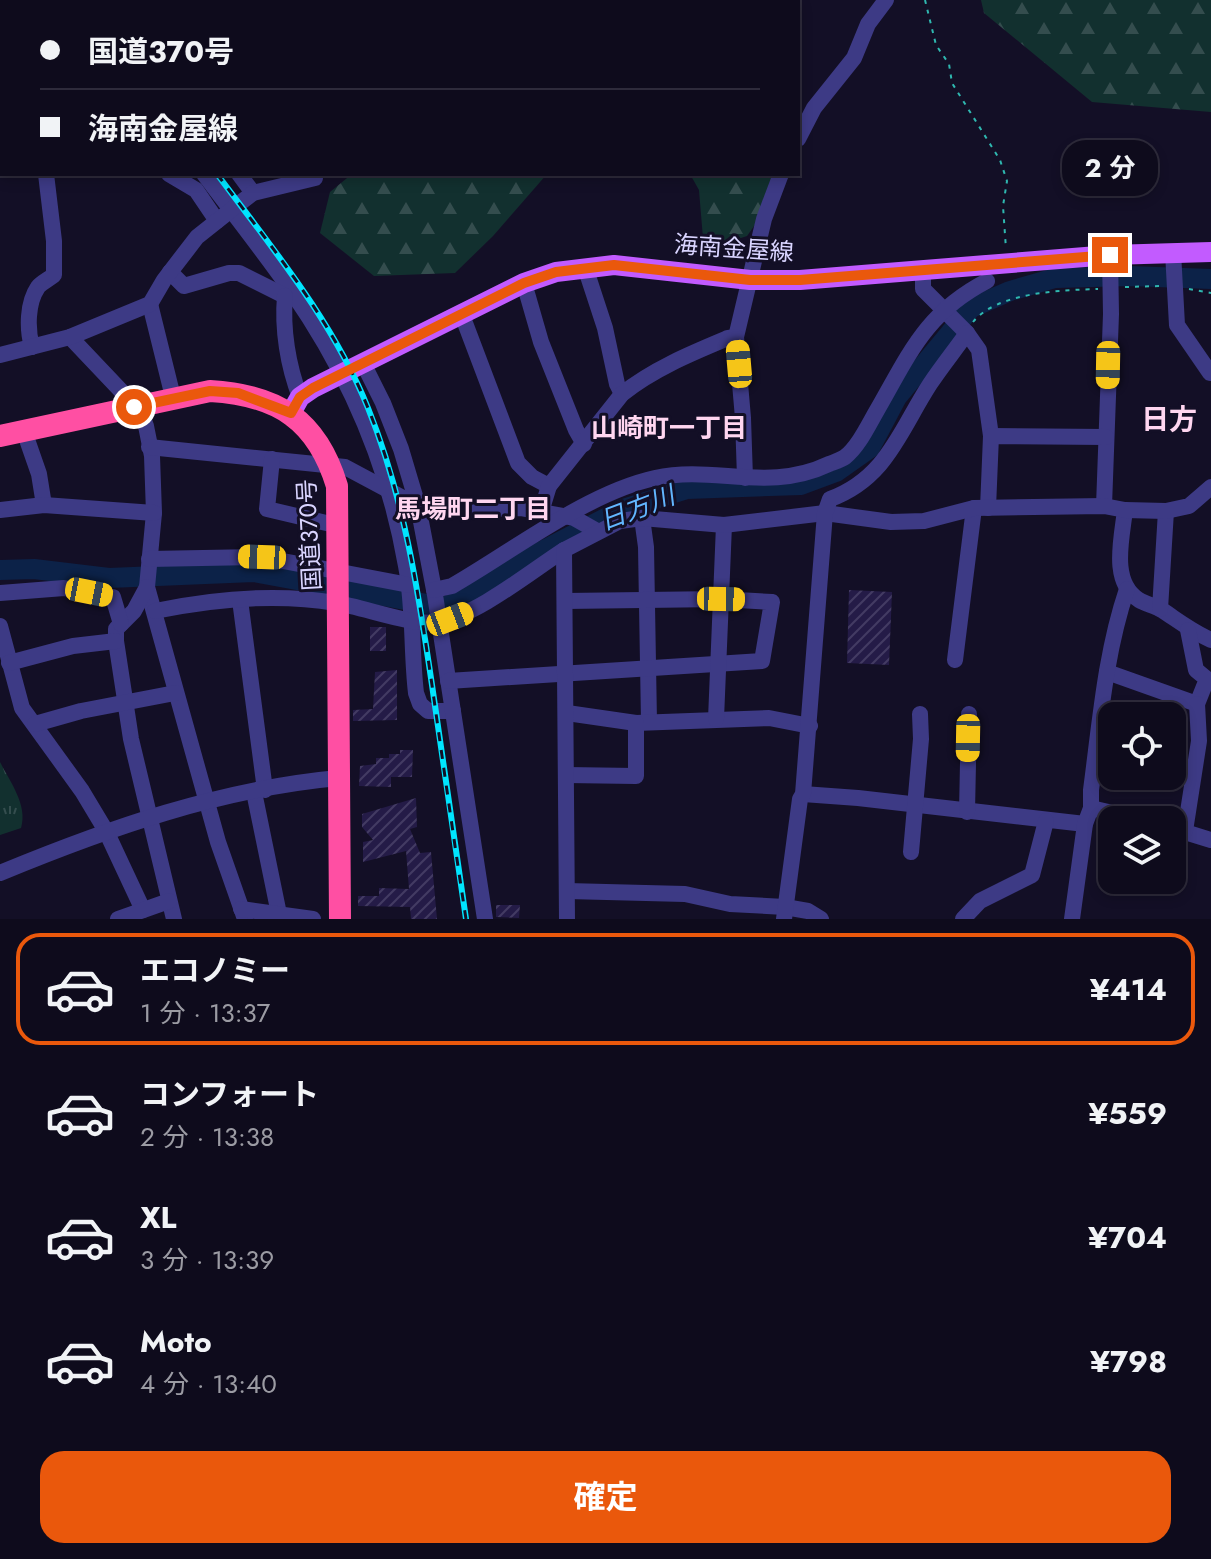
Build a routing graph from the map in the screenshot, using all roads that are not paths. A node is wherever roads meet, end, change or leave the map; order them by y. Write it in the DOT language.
graph roads {
  1 [pos="886,0"];
  2 [pos="800,135"];
  3 [pos="46,176"];
  4 [pos="172,176"];
  5 [pos="206,176"];
  6 [pos="240,176"];
  7 [pos="780,176"];
  8 [pos="315,178"];
  9 [pos="253,193"];
  10 [pos="231,210"];
  11 [pos="217,221"];
  12 [pos="1211,252"];
  13 [pos="1173,260"];
  14 [pos="585,267"];
  15 [pos="170,272"];
  16 [pos="923,272"];
  17 [pos="1110,275"];
  18 [pos="750,280"];
  19 [pos="987,281"];
  20 [pos="524,283"];
  21 [pos="288,294"];
  22 [pos="150,304"];
  23 [pos="945,311"];
  24 [pos="462,315"];
  25 [pos="965,332"];
  26 [pos="70,337"];
  27 [pos="736,337"];
  28 [pos="32,347"];
  29 [pos="0,355"];
  30 [pos="363,363"];
  31 [pos="1210,373"];
  32 [pos="342,374"];
  33 [pos="622,394"];
  34 [pos="173,397"];
  35 [pos="295,405"];
  36 [pos="134,407"];
  37 [pos="24,431"];
  38 [pos="0,436"];
  39 [pos="991,436"];
  40 [pos="1106,437"];
  41 [pos="584,444"];
  42 [pos="149,447"];
  43 [pos="272,459"];
  44 [pos="331,465"];
  45 [pos="745,478"];
  46 [pos="549,486"];
  47 [pos="1211,487"];
  48 [pos="389,490"];
  49 [pos="44,505"];
  50 [pos="418,506"];
  51 [pos="1104,506"];
  52 [pos="981,508"];
  53 [pos="0,510"];
  54 [pos="1125,510"];
  55 [pos="1166,511"];
  56 [pos="541,512"];
  57 [pos="154,513"];
  58 [pos="825,513"];
  59 [pos="571,517"];
  60 [pos="642,518"];
  61 [pos="724,525"];
  62 [pos="339,526"];
  63 [pos="594,529"];
  64 [pos="564,550"];
  65 [pos="149,559"];
  66 [pos="147,587"];
  67 [pos="339,588"];
  68 [pos="410,589"];
  69 [pos="1127,589"];
  70 [pos="0,593"];
  71 [pos="435,593"];
  72 [pos="721,599"];
  73 [pos="240,600"];
  74 [pos="645,600"];
  75 [pos="565,601"];
  76 [pos="1160,609"];
  77 [pos="155,611"];
  78 [pos="413,617"];
  79 [pos="439,619"];
  80 [pos="0,626"];
  81 [pos="1188,630"];
  82 [pos="118,632"];
  83 [pos="1211,640"];
  84 [pos="955,660"];
  85 [pos="9,663"];
  86 [pos="718,665"];
  87 [pos="647,670"];
  88 [pos="1107,672"];
  89 [pos="564,673"];
  90 [pos="448,681"];
  91 [pos="175,693"];
  92 [pos="125,702"];
  93 [pos="1197,704"];
  94 [pos="453,711"];
  95 [pos="567,713"];
  96 [pos="920,714"];
  97 [pos="969,714"];
  98 [pos="716,719"];
  99 [pos="642,723"];
  100 [pos="35,724"];
  101 [pos="810,726"];
  102 [pos="566,775"];
  103 [pos="338,778"];
  104 [pos="260,791"];
  105 [pos="803,794"];
  106 [pos="206,801"];
  107 [pos="914,805"];
  108 [pos="1183,806"];
  109 [pos="1091,808"];
  110 [pos="1098,810"];
  111 [pos="967,812"];
  112 [pos="147,816"];
  113 [pos="1046,821"];
  114 [pos="1085,824"];
  115 [pos="106,831"];
  116 [pos="1186,832"];
  117 [pos="1211,840"];
  118 [pos="911,852"];
  119 [pos="0,873"];
  120 [pos="567,891"];
  121 [pos="169,901"];
  122 [pos="143,910"];
  123 [pos="728,912"];
  124 [pos="784,913"];
  125 [pos="243,914"];
  126 [pos="279,914"];
  127 [pos="118,919"];
  128 [pos="174,919"];
  129 [pos="313,919"];
  130 [pos="340,919"];
  131 [pos="485,919"];
  132 [pos="567,919"];
  133 [pos="821,919"];
  134 [pos="963,919"];
  135 [pos="1072,919"];
  1 -- 2 [label="street"];
  3 -- 28 [label="street"];
  4 -- 11 [label="street"];
  5 -- 10 [label="street"];
  6 -- 9 [label="street"];
  7 -- 18 [label="street"];
  8 -- 9 [label="street"];
  9 -- 10 [label="street"];
  10 -- 11 [label="street"];
  10 -- 21 [label="street"];
  11 -- 15 [label="street"];
  12 -- 13 [label="main road, 海南金屋線"];
  13 -- 17 [label="main road, 海南金屋線"];
  13 -- 31 [label="street"];
  14 -- 18 [label="main road, 海南金屋線"];
  14 -- 20 [label="main road, 海南金屋線"];
  14 -- 33 [label="street"];
  15 -- 21 [label="street"];
  15 -- 22 [label="street"];
  16 -- 17 [label="main road, 海南金屋線"];
  16 -- 18 [label="main road, 海南金屋線"];
  16 -- 23 [label="street"];
  17 -- 40 [label="street"];
  18 -- 27 [label="street"];
  19 -- 23 [label="street"];
  20 -- 24 [label="main road, 海南金屋線"];
  20 -- 41 [label="street"];
  21 -- 32 [label="street"];
  21 -- 35 [label="street"];
  22 -- 26 [label="street"];
  22 -- 34 [label="street"];
  23 -- 25 [label="street"];
  23 -- 45 [label="street"];
  24 -- 30 [label="main road, 海南金屋線"];
  24 -- 46 [label="street"];
  25 -- 39 [label="street"];
  25 -- 58 [label="street"];
  26 -- 28 [label="street"];
  26 -- 36 [label="street"];
  27 -- 33 [label="street"];
  27 -- 45 [label="street"];
  28 -- 29 [label="street"];
  30 -- 32 [label="main road, 海南金屋線"];
  30 -- 50 [label="street"];
  32 -- 35 [label="main road, 海南金屋線"];
  32 -- 48 [label="street"];
  33 -- 41 [label="street"];
  34 -- 35 [label="highway, 国道370号"];
  34 -- 36 [label="highway, 国道370号"];
  35 -- 44 [label="highway, 国道370号"];
  36 -- 37 [label="highway, 国道370号"];
  36 -- 42 [label="street"];
  37 -- 38 [label="highway, 国道370号"];
  37 -- 49 [label="street"];
  39 -- 40 [label="street"];
  39 -- 52 [label="street"];
  40 -- 51 [label="street"];
  41 -- 46 [label="street"];
  42 -- 43 [label="street"];
  42 -- 57 [label="street"];
  43 -- 44 [label="street"];
  43 -- 62 [label="street"];
  44 -- 48 [label="street"];
  44 -- 62 [label="highway, 国道370号"];
  45 -- 59 [label="street"];
  46 -- 56 [label="street"];
  47 -- 55 [label="street"];
  48 -- 50 [label="street"];
  48 -- 68 [label="street"];
  49 -- 53 [label="street"];
  49 -- 57 [label="street"];
  50 -- 56 [label="street"];
  50 -- 71 [label="street"];
  51 -- 52 [label="street"];
  51 -- 54 [label="street"];
  52 -- 58 [label="street"];
  52 -- 84 [label="street"];
  54 -- 55 [label="street"];
  54 -- 69 [label="street"];
  55 -- 76 [label="street"];
  56 -- 59 [label="street"];
  57 -- 65 [label="street"];
  58 -- 61 [label="street"];
  58 -- 101 [label="street"];
  59 -- 63 [label="street"];
  59 -- 71 [label="street"];
  60 -- 61 [label="street"];
  60 -- 63 [label="street"];
  60 -- 74 [label="street"];
  61 -- 72 [label="street"];
  62 -- 67 [label="highway, 国道370号"];
  63 -- 64 [label="street"];
  64 -- 75 [label="street"];
  64 -- 79 [label="street"];
  65 -- 66 [label="street"];
  65 -- 67 [label="street"];
  66 -- 77 [label="street"];
  66 -- 82 [label="street"];
  67 -- 68 [label="street"];
  67 -- 73 [label="street"];
  67 -- 78 [label="street"];
  67 -- 103 [label="highway, 国道370号"];
  68 -- 78 [label="street"];
  69 -- 76 [label="street"];
  69 -- 88 [label="street"];
  70 -- 82 [label="street"];
  71 -- 79 [label="street"];
  72 -- 74 [label="street"];
  72 -- 86 [label="street"];
  72 -- 86 [label="street"];
  73 -- 77 [label="street"];
  73 -- 104 [label="street"];
  74 -- 75 [label="street"];
  74 -- 87 [label="street"];
  75 -- 89 [label="street"];
  76 -- 81 [label="street"];
  77 -- 91 [label="street"];
  78 -- 79 [label="street"];
  78 -- 94 [label="street"];
  79 -- 90 [label="street"];
  80 -- 85 [label="street"];
  81 -- 83 [label="street"];
  81 -- 93 [label="street"];
  82 -- 85 [label="street"];
  82 -- 92 [label="street"];
  85 -- 100 [label="street"];
  86 -- 87 [label="street"];
  86 -- 98 [label="street"];
  87 -- 89 [label="street"];
  87 -- 99 [label="street"];
  88 -- 93 [label="street"];
  88 -- 109 [label="street"];
  89 -- 90 [label="street"];
  89 -- 95 [label="street"];
  90 -- 94 [label="street"];
  91 -- 92 [label="street"];
  91 -- 106 [label="street"];
  92 -- 100 [label="street"];
  92 -- 112 [label="street"];
  93 -- 108 [label="street"];
  94 -- 131 [label="street"];
  95 -- 99 [label="street"];
  95 -- 102 [label="street"];
  96 -- 107 [label="street"];
  97 -- 111 [label="street"];
  98 -- 99 [label="street"];
  98 -- 101 [label="street"];
  99 -- 102 [label="street"];
  100 -- 115 [label="street"];
  101 -- 105 [label="street"];
  102 -- 120 [label="street"];
  103 -- 104 [label="street"];
  103 -- 130 [label="highway, 国道370号"];
  104 -- 106 [label="street"];
  104 -- 126 [label="street"];
  105 -- 107 [label="street"];
  105 -- 124 [label="street"];
  106 -- 112 [label="street"];
  106 -- 125 [label="street"];
  107 -- 111 [label="street"];
  107 -- 118 [label="street"];
  109 -- 110 [label="street"];
  109 -- 114 [label="street"];
  111 -- 113 [label="street"];
  112 -- 115 [label="street"];
  112 -- 121 [label="street"];
  113 -- 114 [label="street"];
  113 -- 134 [label="street"];
  114 -- 135 [label="street"];
  115 -- 119 [label="street"];
  115 -- 122 [label="street"];
  116 -- 117 [label="street"];
  120 -- 123 [label="street"];
  120 -- 132 [label="street"];
  121 -- 122 [label="street"];
  121 -- 128 [label="street"];
  122 -- 127 [label="street"];
  123 -- 124 [label="street"];
  124 -- 133 [label="street"];
  125 -- 126 [label="street"];
  126 -- 129 [label="street"];
}
